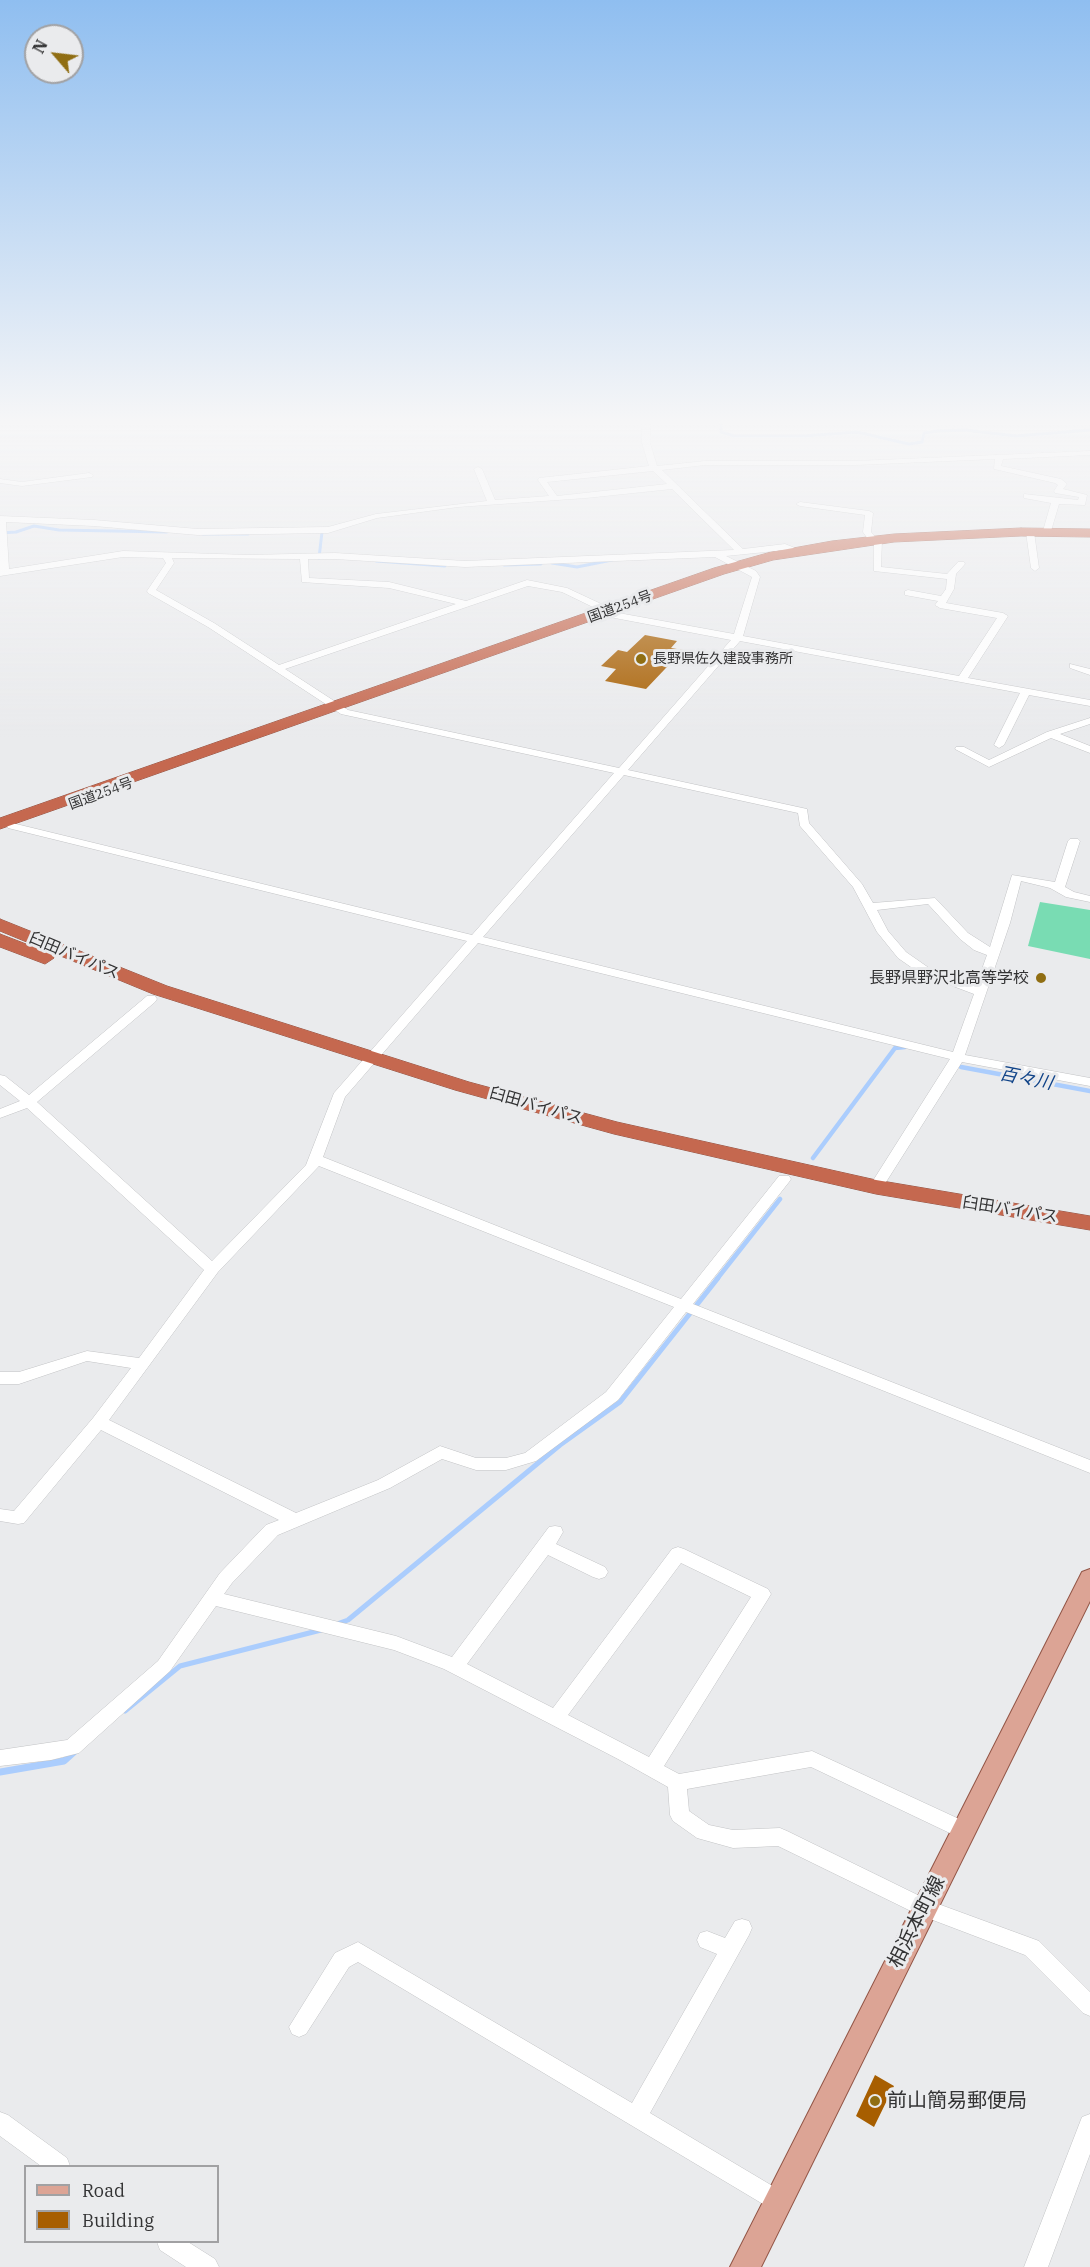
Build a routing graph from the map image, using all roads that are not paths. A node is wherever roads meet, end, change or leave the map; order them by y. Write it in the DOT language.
graph roads {
  1 [pos="3,528"];
  2 [pos="144,528"];
  3 [pos="356,528"];
  4 [pos="711,528"];
  5 [pos="867,528"];
  6 [pos="1048,528"];
  7 [pos="1047,531"];
  8 [pos="1030,532"];
  9 [pos="1090,532"];
  10 [pos="875,540"];
  11 [pos="2,549"];
  12 [pos="320,549"];
  13 [pos="716,554"];
  14 [pos="167,556"];
  15 [pos="739,558"];
  16 [pos="961,564"];
  17 [pos="1035,568"];
  18 [pos="2,573"];
  19 [pos="952,577"];
  20 [pos="908,593"];
  21 [pos="944,599"];
  22 [pos="466,604"];
  23 [pos="1009,607"];
  24 [pos="606,612"];
  25 [pos="1003,616"];
  26 [pos="737,639"];
  27 [pos="1073,666"];
  28 [pos="278,668"];
  29 [pos="1090,672"];
  30 [pos="962,679"];
  31 [pos="1026,690"];
  32 [pos="1090,703"];
  33 [pos="337,706"];
  34 [pos="1090,721"];
  35 [pos="1050,734"];
  36 [pos="999,745"];
  37 [pos="960,749"];
  38 [pos="1090,750"];
  39 [pos="621,771"];
  40 [pos="4,827"];
  41 [pos="1074,841"];
  42 [pos="1059,888"];
  43 [pos="1090,899"];
  44 [pos="869,907"];
  45 [pos="0,924"];
  46 [pos="0,940"];
  47 [pos="476,940"];
  48 [pos="994,953"];
  49 [pos="980,992"];
  50 [pos="151,999"];
  51 [pos="958,1057"];
  52 [pos="368,1064"];
  53 [pos="0,1079"];
  54 [pos="1090,1082"];
  55 [pos="29,1102"];
  56 [pos="0,1114"];
  57 [pos="317,1160"];
  58 [pos="784,1179"];
  59 [pos="876,1187"];
  60 [pos="1090,1223"];
  61 [pos="1090,1235"];
  62 [pos="213,1269"];
  63 [pos="684,1306"];
  64 [pos="144,1364"];
  65 [pos="0,1378"];
  66 [pos="99,1422"];
  67 [pos="1090,1467"];
  68 [pos="0,1515"];
  69 [pos="294,1520"];
  70 [pos="599,1572"];
  71 [pos="1090,1578"];
  72 [pos="212,1598"];
  73 [pos="455,1667"];
  74 [pos="556,1718"];
  75 [pos="0,1758"];
  76 [pos="652,1769"];
  77 [pos="676,1783"];
  78 [pos="963,1830"];
  79 [pos="924,1908"];
  80 [pos="742,1928"];
  81 [pos="708,1940"];
  82 [pos="731,1950"];
  83 [pos="1090,2006"];
  84 [pos="299,2027"];
  85 [pos="636,2117"];
  86 [pos="0,2123"];
  87 [pos="1090,2125"];
  88 [pos="58,2165"];
  89 [pos="778,2202"];
  90 [pos="171,2243"];
  91 [pos="207,2267"];
  92 [pos="745,2267"];
  93 [pos="1036,2267"];
  1 -- 11 [label="street"];
  2 -- 12 [label="street"];
  3 -- 12 [label="street"];
  4 -- 15 [label="street"];
  5 -- 10 [label="street"];
  6 -- 7 [label="street"];
  7 -- 8 [label="highway, 国道254号"];
  7 -- 9 [label="highway, 国道254号"];
  8 -- 10 [label="highway, 国道254号"];
  8 -- 17 [label="street"];
  10 -- 15 [label="highway, 国道254号"];
  10 -- 19 [label="street"];
  11 -- 18 [label="street"];
  12 -- 13 [label="street"];
  12 -- 14 [label="street"];
  12 -- 22 [label="street"];
  13 -- 15 [label="street"];
  13 -- 15 [label="street"];
  14 -- 18 [label="street"];
  14 -- 28 [label="street"];
  15 -- 24 [label="highway, 国道254号"];
  15 -- 26 [label="street"];
  16 -- 19 [label="street"];
  19 -- 21 [label="street"];
  20 -- 21 [label="street"];
  21 -- 25 [label="street"];
  22 -- 24 [label="street"];
  22 -- 28 [label="street"];
  23 -- 25 [label="street"];
  24 -- 26 [label="street"];
  24 -- 33 [label="highway, 国道254号"];
  25 -- 30 [label="street"];
  26 -- 30 [label="street"];
  26 -- 39 [label="street"];
  27 -- 29 [label="street"];
  28 -- 33 [label="street"];
  30 -- 31 [label="street"];
  31 -- 32 [label="street"];
  31 -- 36 [label="street"];
  33 -- 39 [label="street"];
  33 -- 40 [label="highway, 国道254号"];
  34 -- 35 [label="street"];
  35 -- 37 [label="street"];
  35 -- 38 [label="street"];
  39 -- 44 [label="street"];
  39 -- 47 [label="street"];
  40 -- 47 [label="street"];
  41 -- 42 [label="street"];
  42 -- 43 [label="street"];
  42 -- 48 [label="street"];
  44 -- 48 [label="street"];
  44 -- 49 [label="street"];
  45 -- 52 [label="highway, 臼田バイパス"];
  46 -- 50 [label="highway, 臼田バイパス"];
  47 -- 51 [label="street"];
  47 -- 52 [label="street"];
  48 -- 49 [label="street"];
  49 -- 51 [label="street"];
  50 -- 52 [label="highway, 臼田バイパス"];
  50 -- 55 [label="street"];
  51 -- 54 [label="street"];
  51 -- 59 [label="street"];
  52 -- 57 [label="street"];
  52 -- 58 [label="highway, 臼田バイパス"];
  52 -- 59 [label="highway, 臼田バイパス"];
  53 -- 55 [label="street"];
  55 -- 56 [label="street"];
  55 -- 62 [label="street"];
  57 -- 62 [label="street"];
  57 -- 63 [label="street"];
  58 -- 61 [label="highway, 臼田バイパス"];
  58 -- 63 [label="street"];
  59 -- 60 [label="highway, 臼田バイパス"];
  62 -- 64 [label="street"];
  63 -- 67 [label="street"];
  63 -- 69 [label="street"];
  64 -- 65 [label="street"];
  64 -- 66 [label="street"];
  66 -- 68 [label="street"];
  66 -- 69 [label="street"];
  69 -- 72 [label="street"];
  70 -- 73 [label="street"];
  71 -- 78 [label="main road, 相浜本町線"];
  72 -- 73 [label="street"];
  72 -- 75 [label="street"];
  73 -- 74 [label="street"];
  74 -- 76 [label="street"];
  74 -- 76 [label="street"];
  76 -- 77 [label="street"];
  77 -- 78 [label="street"];
  77 -- 79 [label="street"];
  78 -- 79 [label="main road, 相浜本町線"];
  79 -- 83 [label="street"];
  79 -- 89 [label="main road, 相浜本町線"];
  80 -- 82 [label="street"];
  81 -- 82 [label="street"];
  82 -- 85 [label="street"];
  84 -- 85 [label="street"];
  85 -- 89 [label="street"];
  86 -- 88 [label="street"];
  87 -- 93 [label="street"];
  89 -- 92 [label="main road, 相浜本町線"];
  90 -- 91 [label="street"];
}
